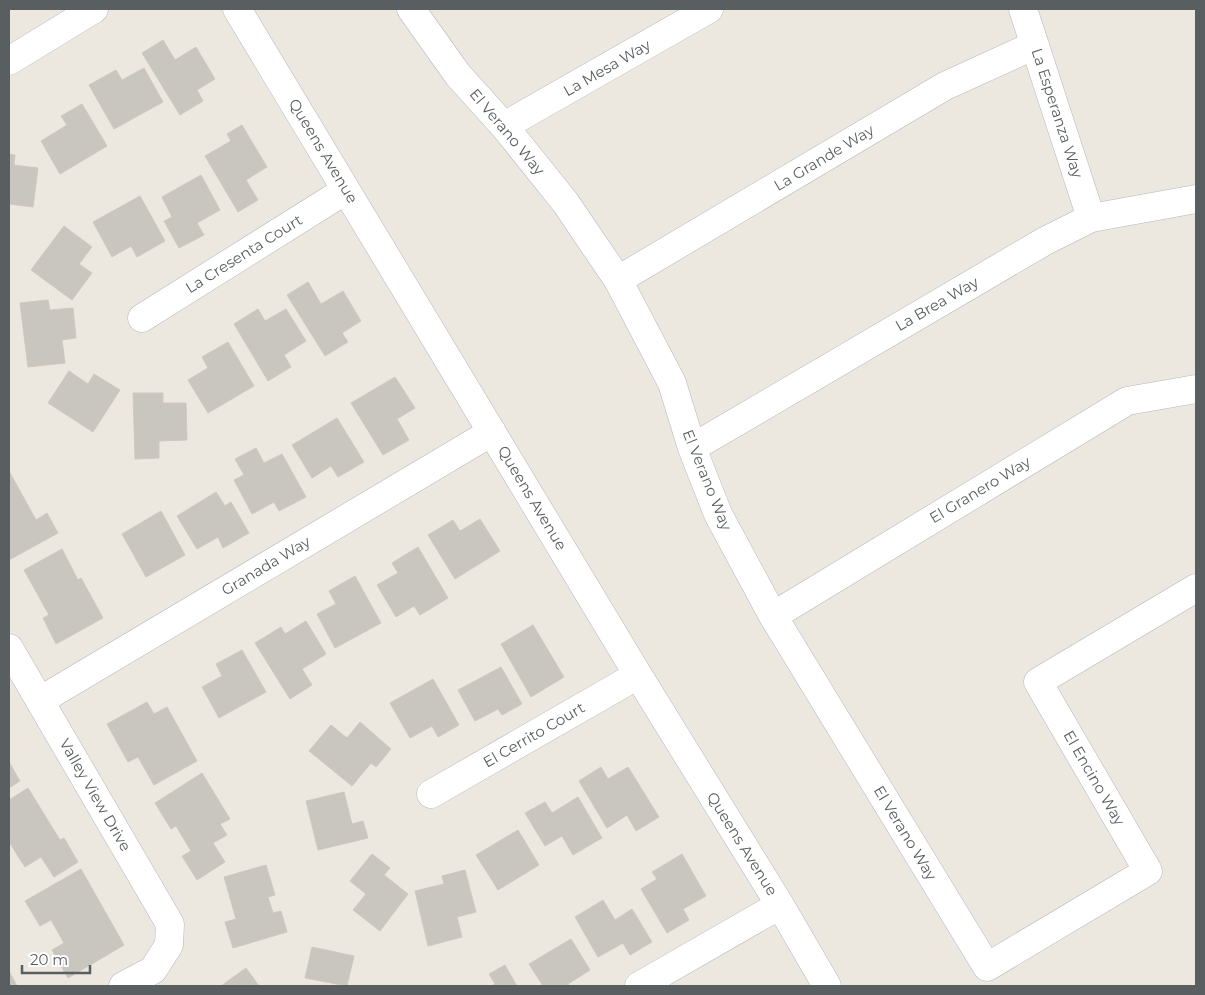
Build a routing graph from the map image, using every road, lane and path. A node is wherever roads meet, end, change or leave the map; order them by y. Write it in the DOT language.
graph roads {
  1 [pos="94,9"];
  2 [pos="237,9"];
  3 [pos="411,9"];
  4 [pos="709,9"];
  5 [pos="1023,9"];
  6 [pos="1035,45"];
  7 [pos="9,60"];
  8 [pos="504,126"];
  9 [pos="346,190"];
  10 [pos="1196,199"];
  11 [pos="1091,218"];
  12 [pos="618,280"];
  13 [pos="142,318"];
  14 [pos="1196,389"];
  15 [pos="492,432"];
  16 [pos="692,448"];
  17 [pos="1196,588"];
  18 [pos="774,616"];
  19 [pos="9,648"];
  20 [pos="638,675"];
  21 [pos="40,700"];
  22 [pos="431,794"];
  23 [pos="780,905"];
  24 [pos="987,967"];
  25 [pos="123,986"];
  26 [pos="639,986"];
  27 [pos="827,986"];
  1 -- 7 [label="street"];
  2 -- 9 [label="street, Queens Avenue"];
  3 -- 8 [label="street, El Verano Way"];
  4 -- 8 [label="street, La Mesa Way"];
  5 -- 6 [label="street, La Esperanza Way"];
  6 -- 11 [label="street, La Esperanza Way"];
  6 -- 12 [label="street, La Grande Way"];
  8 -- 12 [label="street, El Verano Way"];
  9 -- 13 [label="street, La Cresenta Court"];
  9 -- 15 [label="street, Queens Avenue"];
  10 -- 11 [label="street, La Brea Way"];
  11 -- 16 [label="street, La Brea Way"];
  12 -- 16 [label="street, El Verano Way"];
  14 -- 18 [label="street, El Granero Way"];
  15 -- 20 [label="street, Queens Avenue"];
  15 -- 21 [label="street, Granada Way"];
  16 -- 18 [label="street, El Verano Way"];
  17 -- 24 [label="street, El Encino Way"];
  18 -- 24 [label="street, El Verano Way"];
  19 -- 21 [label="street, Valley View Drive"];
  20 -- 22 [label="street, El Cerrito Court"];
  20 -- 23 [label="street, Queens Avenue"];
  21 -- 25 [label="street, Valley View Drive"];
  23 -- 26 [label="street"];
  23 -- 27 [label="street, Queens Avenue"];
}
